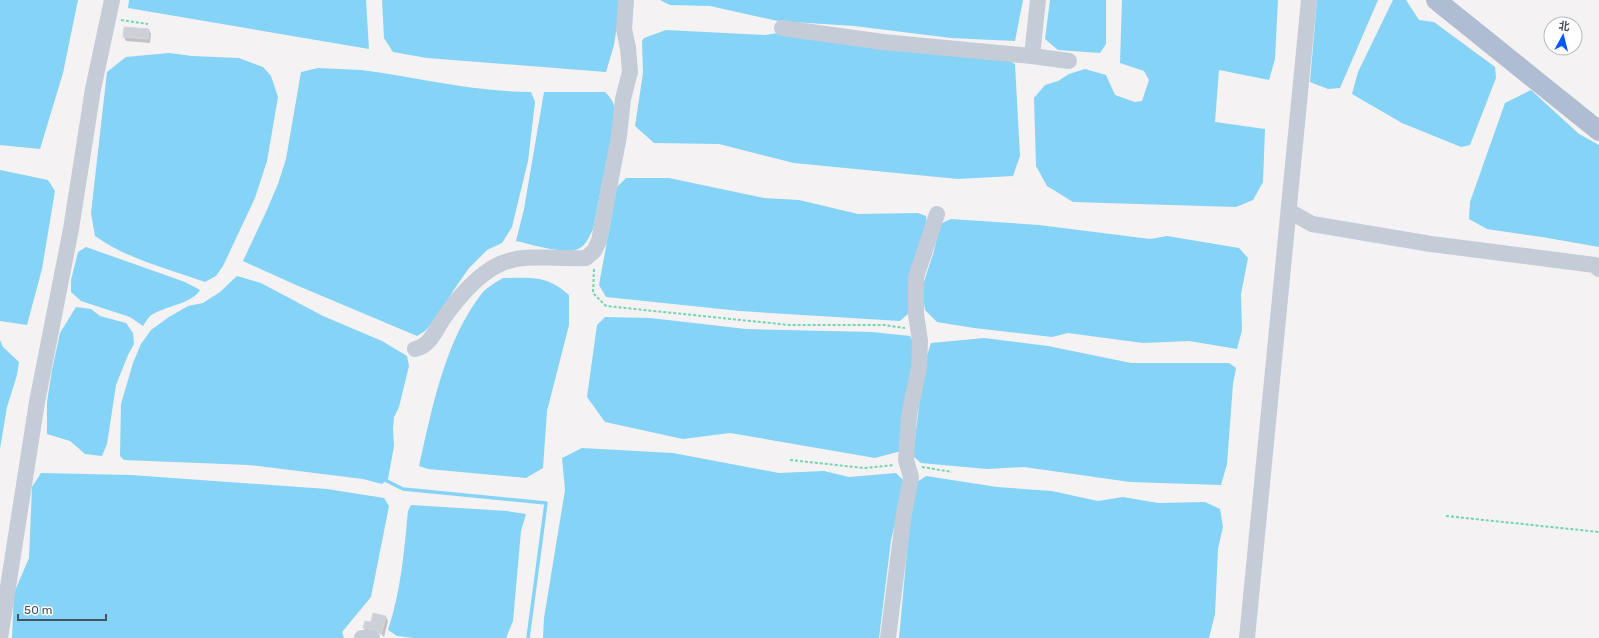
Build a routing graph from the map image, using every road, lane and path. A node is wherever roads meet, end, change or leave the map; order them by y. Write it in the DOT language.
graph roads {
  1 [pos="112,0"];
  2 [pos="626,0"];
  3 [pos="1038,0"];
  4 [pos="1309,0"];
  5 [pos="1436,0"];
  6 [pos="108,18"];
  7 [pos="148,24"];
  8 [pos="782,28"];
  9 [pos="1032,56"];
  10 [pos="1069,61"];
  11 [pos="1599,131"];
  12 [pos="1289,211"];
  13 [pos="937,214"];
  14 [pos="590,254"];
  15 [pos="1599,269"];
  16 [pos="918,330"];
  17 [pos="415,348"];
  18 [pos="790,460"];
  19 [pos="908,464"];
  20 [pos="952,472"];
  21 [pos="1446,516"];
  22 [pos="1599,532"];
  23 [pos="0,638"];
  24 [pos="362,638"];
  25 [pos="372,638"];
  26 [pos="888,638"];
  27 [pos="1247,638"];
  1 -- 6 [label="lane"];
  2 -- 14 [label="lane"];
  3 -- 9 [label="lane"];
  4 -- 12 [label="lane"];
  5 -- 11 [label="main road"];
  6 -- 7 [label="path"];
  6 -- 23 [label="lane"];
  8 -- 9 [label="lane"];
  9 -- 10 [label="lane"];
  12 -- 15 [label="lane"];
  12 -- 27 [label="lane"];
  13 -- 16 [label="lane"];
  14 -- 16 [label="path"];
  14 -- 17 [label="lane"];
  16 -- 19 [label="lane"];
  18 -- 19 [label="path"];
  19 -- 20 [label="path"];
  19 -- 26 [label="lane"];
  21 -- 22 [label="path"];
  24 -- 25 [label="lane"];
}
